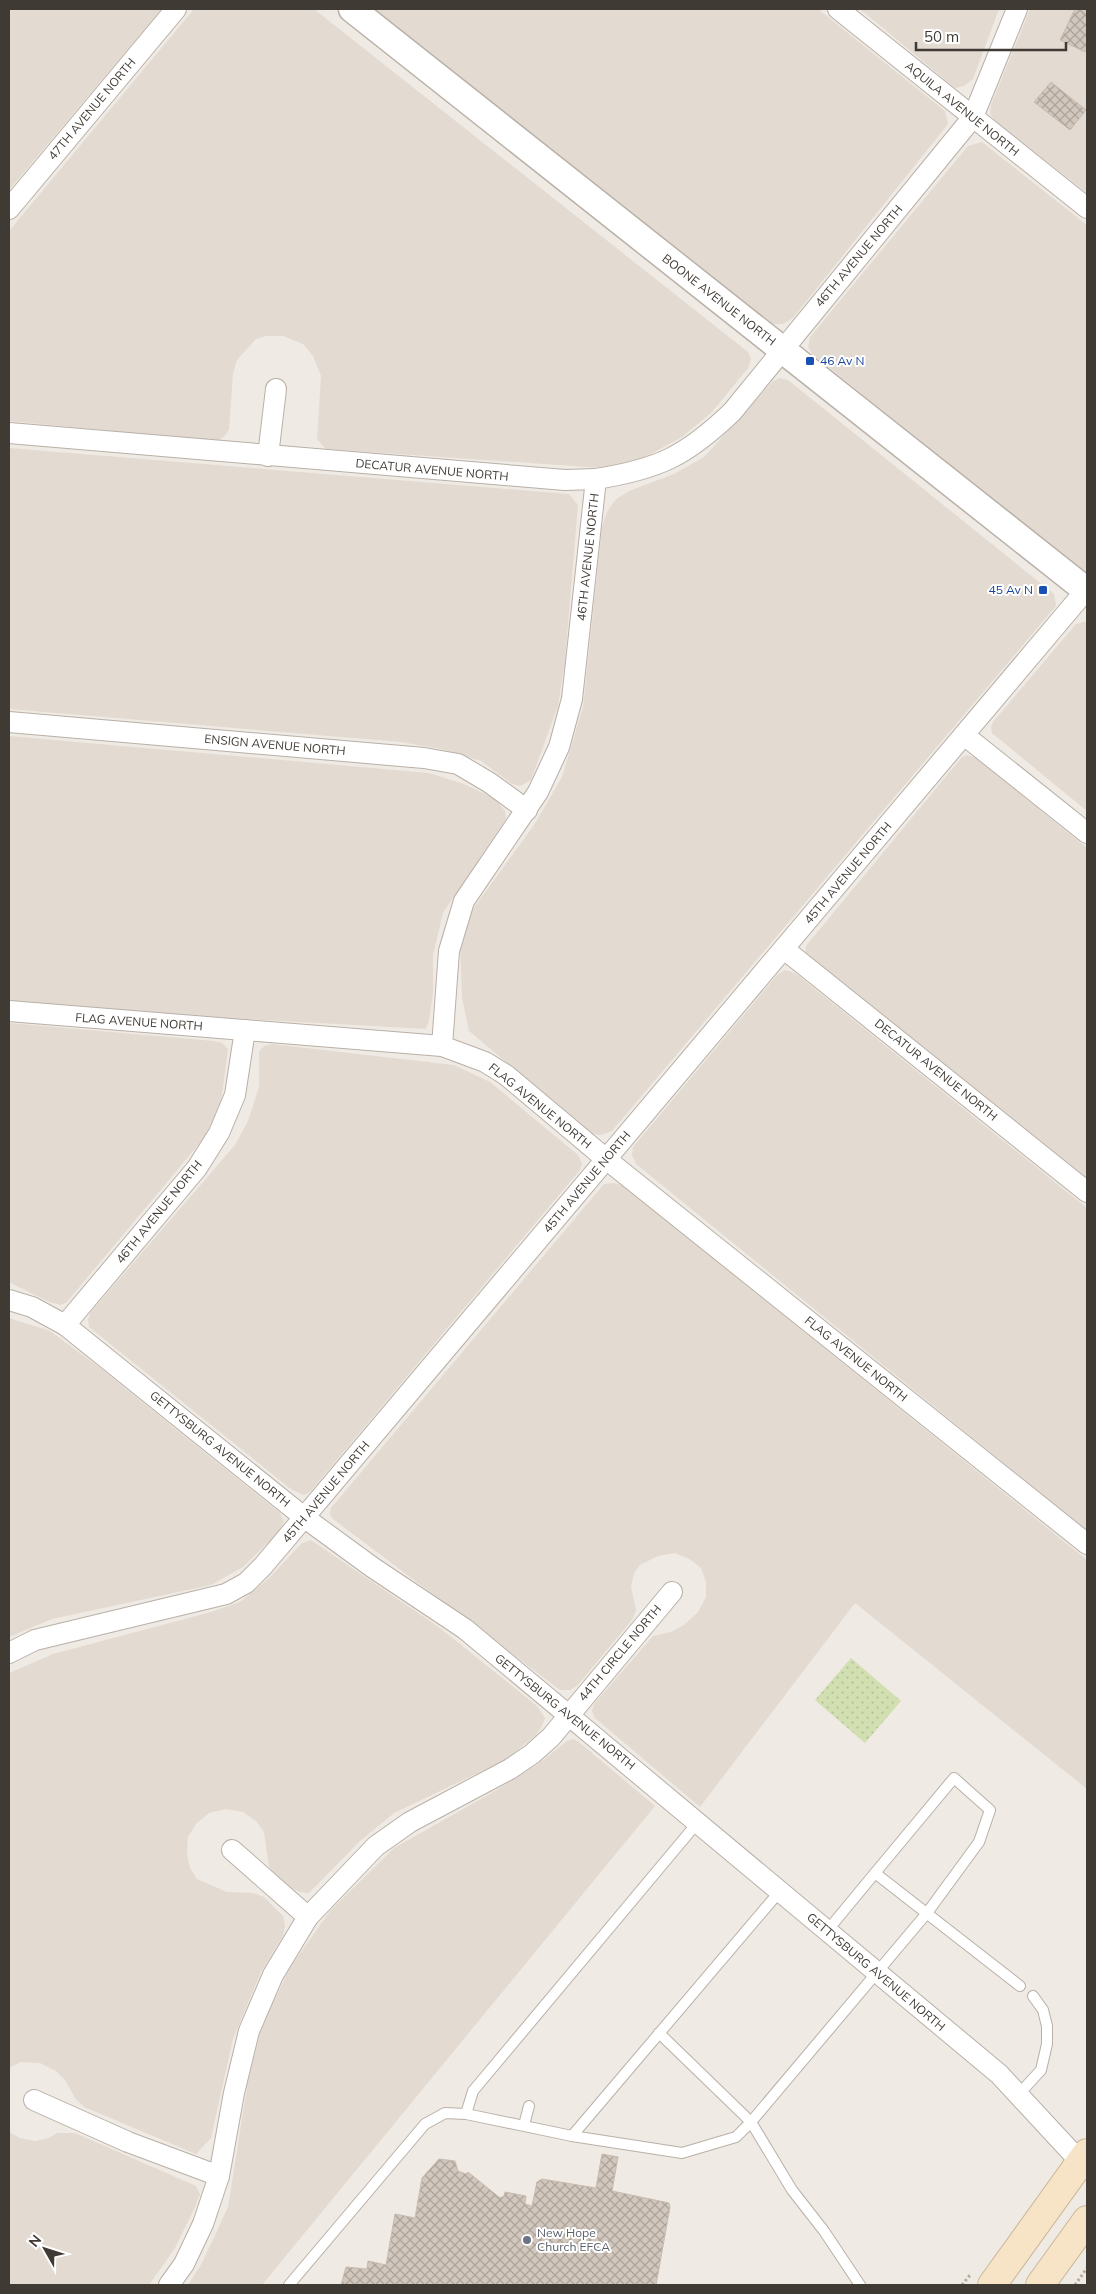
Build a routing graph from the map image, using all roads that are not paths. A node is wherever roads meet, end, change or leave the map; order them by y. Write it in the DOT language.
graph roads {
  1 [pos="176,9"];
  2 [pos="352,9"];
  3 [pos="838,9"];
  4 [pos="1017,9"];
  5 [pos="973,117"];
  6 [pos="1087,208"];
  7 [pos="9,209"];
  8 [pos="782,350"];
  9 [pos="276,389"];
  10 [pos="9,433"];
  11 [pos="268,456"];
  12 [pos="596,479"];
  13 [pos="1087,590"];
  14 [pos="9,722"];
  15 [pos="964,735"];
  16 [pos="526,810"];
  17 [pos="1087,833"];
  18 [pos="784,949"];
  19 [pos="9,1011"];
  20 [pos="245,1030"];
  21 [pos="442,1046"];
  22 [pos="606,1159"];
  23 [pos="1087,1192"];
  24 [pos="9,1300"];
  25 [pos="65,1325"];
  26 [pos="305,1518"];
  27 [pos="1087,1544"];
  28 [pos="672,1592"];
  29 [pos="9,1653"];
  30 [pos="569,1715"];
  31 [pos="698,1822"];
  32 [pos="232,1850"];
  33 [pos="875,1873"];
  34 [pos="780,1891"];
  35 [pos="927,1913"];
  36 [pos="308,1917"];
  37 [pos="827,1931"];
  38 [pos="877,1972"];
  39 [pos="1020,1986"];
  40 [pos="1033,1996"];
  41 [pos="660,2033"];
  42 [pos="1019,2094"];
  43 [pos="34,2100"];
  44 [pos="529,2106"];
  45 [pos="466,2114"];
  46 [pos="751,2122"];
  47 [pos="524,2125"];
  48 [pos="572,2136"];
  49 [pos="1085,2161"];
  50 [pos="219,2176"];
  51 [pos="1087,2220"];
  52 [pos="170,2285"];
  53 [pos="289,2285"];
  54 [pos="860,2285"];
  55 [pos="992,2285"];
  56 [pos="1040,2285"];
  1 -- 7 [label="street, 47TH AVENUE NORTH"];
  2 -- 8 [label="street, BOONE AVENUE NORTH"];
  3 -- 5 [label="street, AQUILA AVENUE NORTH"];
  4 -- 5 [label="street, 46TH AVENUE NORTH"];
  5 -- 6 [label="street, AQUILA AVENUE NORTH"];
  5 -- 8 [label="street, 46TH AVENUE NORTH"];
  8 -- 12 [label="street, 46TH AVENUE NORTH"];
  8 -- 13 [label="street, BOONE AVENUE NORTH"];
  9 -- 11 [label="street"];
  10 -- 11 [label="street, DECATUR AVENUE NORTH"];
  11 -- 12 [label="street, DECATUR AVENUE NORTH"];
  12 -- 16 [label="street, 46TH AVENUE NORTH"];
  13 -- 15 [label="street, 45TH AVENUE NORTH"];
  14 -- 16 [label="street, ENSIGN AVENUE NORTH"];
  15 -- 17 [label="street"];
  15 -- 18 [label="street, 45TH AVENUE NORTH"];
  16 -- 21 [label="street, 46TH AVENUE NORTH"];
  18 -- 22 [label="street, 45TH AVENUE NORTH"];
  18 -- 23 [label="street, DECATUR AVENUE NORTH"];
  19 -- 20 [label="street, FLAG AVENUE NORTH"];
  20 -- 21 [label="street, FLAG AVENUE NORTH"];
  20 -- 25 [label="street, 46TH AVENUE NORTH"];
  21 -- 22 [label="street, FLAG AVENUE NORTH"];
  22 -- 26 [label="street, 45TH AVENUE NORTH"];
  22 -- 27 [label="street, FLAG AVENUE NORTH"];
  24 -- 25 [label="street, GETTYSBURG AVENUE NORTH"];
  25 -- 26 [label="street, GETTYSBURG AVENUE NORTH"];
  26 -- 29 [label="street, 45TH AVENUE NORTH"];
  26 -- 30 [label="street, GETTYSBURG AVENUE NORTH"];
  28 -- 30 [label="street, 44TH CIRCLE NORTH"];
  30 -- 31 [label="street, GETTYSBURG AVENUE NORTH"];
  30 -- 36 [label="street, 44TH CIRCLE NORTH"];
  31 -- 34 [label="street, GETTYSBURG AVENUE NORTH"];
  31 -- 45 [label="lane"];
  32 -- 36 [label="street"];
  33 -- 35 [label="lane"];
  33 -- 35 [label="lane"];
  33 -- 37 [label="lane"];
  34 -- 37 [label="street, GETTYSBURG AVENUE NORTH"];
  34 -- 41 [label="lane"];
  35 -- 38 [label="lane"];
  35 -- 39 [label="lane"];
  36 -- 50 [label="street, 44TH CIRCLE NORTH"];
  37 -- 38 [label="street, GETTYSBURG AVENUE NORTH"];
  38 -- 42 [label="street, GETTYSBURG AVENUE NORTH"];
  38 -- 46 [label="lane"];
  40 -- 42 [label="lane"];
  41 -- 46 [label="lane"];
  41 -- 48 [label="lane"];
  42 -- 49 [label="street, GETTYSBURG AVENUE NORTH"];
  43 -- 50 [label="street"];
  44 -- 47 [label="lane"];
  45 -- 47 [label="lane"];
  45 -- 53 [label="lane"];
  46 -- 48 [label="lane"];
  46 -- 54 [label="lane"];
  47 -- 48 [label="lane"];
  49 -- 55 [label="main road"];
  50 -- 52 [label="street, 44TH CIRCLE NORTH"];
  51 -- 56 [label="main road"];
}
